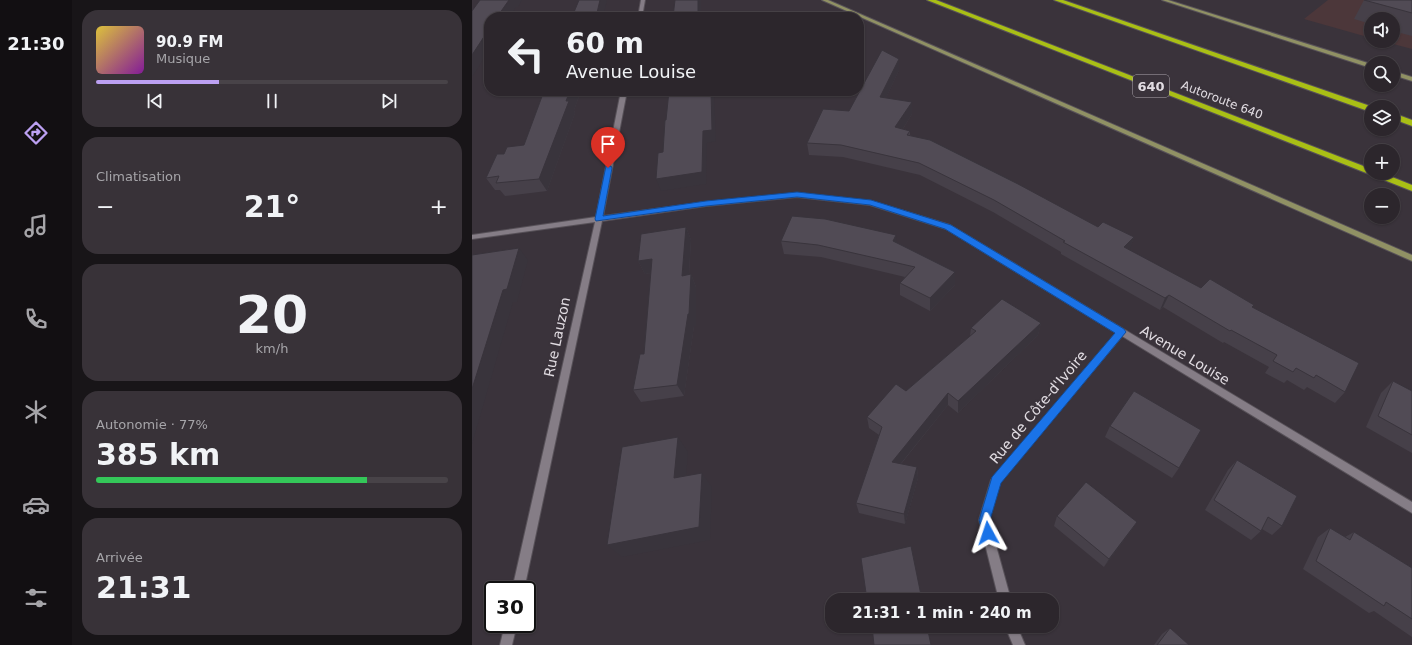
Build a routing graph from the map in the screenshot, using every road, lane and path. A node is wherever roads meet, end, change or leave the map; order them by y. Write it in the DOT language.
graph roads {
  1 [pos="643,0"];
  2 [pos="824,0"];
  3 [pos="930,0"];
  4 [pos="1057,0"];
  5 [pos="1164,0"];
  6 [pos="641,12"];
  7 [pos="851,12"];
  8 [pos="864,18"];
  9 [pos="1364,64"];
  10 [pos="1400,75"];
  11 [pos="1412,79"];
  12 [pos="623,96"];
  13 [pos="1364,106"];
  14 [pos="1400,119"];
  15 [pos="1412,123"];
  16 [pos="1364,169"];
  17 [pos="1392,180"];
  18 [pos="1412,188"];
  19 [pos="599,219"];
  20 [pos="472,237"];
  21 [pos="1412,258"];
  22 [pos="1121,332"];
  23 [pos="1412,508"];
  24 [pos="520,581"];
  25 [pos="1003,593"];
  26 [pos="509,633"];
  27 [pos="1014,633"];
  28 [pos="506,645"];
  29 [pos="1019,645"];
  1 -- 6 [label="street"];
  2 -- 7 [label="main road"];
  3 -- 16 [label="highway, Autoroute 640 / 640"];
  4 -- 13 [label="highway"];
  5 -- 9 [label="main road"];
  8 -- 21 [label="main road"];
  10 -- 11 [label="main road"];
  12 -- 19 [label="street, Rue Lauzon"];
  14 -- 15 [label="highway"];
  17 -- 18 [label="highway, Autoroute 640 / 640"];
  19 -- 20 [label="street, Avenue Louise"];
  19 -- 22 [label="street, Avenue Louise"];
  19 -- 24 [label="street, Rue Lauzon"];
  22 -- 23 [label="street, Avenue Louise"];
  22 -- 25 [label="street, Rue de Côte-d'Ivoire"];
  26 -- 28 [label="street"];
  27 -- 29 [label="street"];
}
